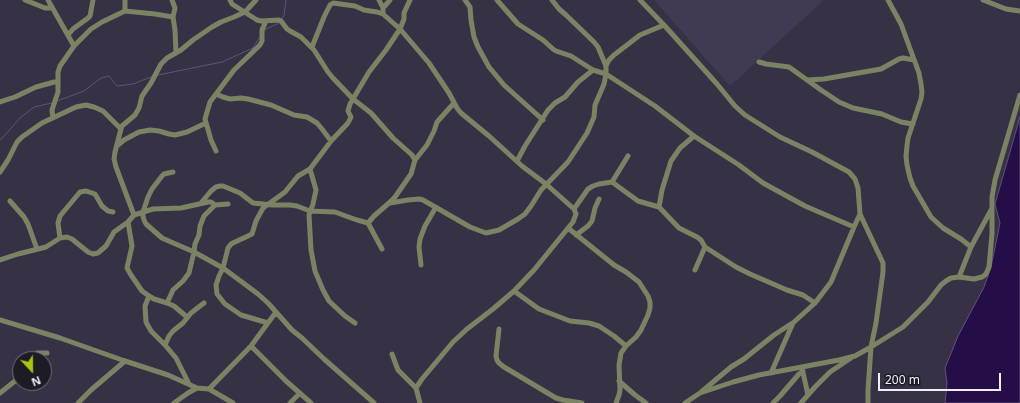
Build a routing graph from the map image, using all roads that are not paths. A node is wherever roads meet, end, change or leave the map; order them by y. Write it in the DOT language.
graph roads {
  1 [pos="25,0"];
  2 [pos="48,0"];
  3 [pos="93,0"];
  4 [pos="126,0"];
  5 [pos="172,0"];
  6 [pos="230,0"];
  7 [pos="256,0"];
  8 [pos="379,0"];
  9 [pos="390,0"];
  10 [pos="410,0"];
  11 [pos="464,0"];
  12 [pos="497,0"];
  13 [pos="552,0"];
  14 [pos="640,0"];
  15 [pos="888,0"];
  16 [pos="983,0"];
  17 [pos="52,8"];
  18 [pos="125,11"];
  19 [pos="383,11"];
  20 [pos="1020,11"];
  21 [pos="245,12"];
  22 [pos="173,17"];
  23 [pos="266,21"];
  24 [pos="664,25"];
  25 [pos="400,29"];
  26 [pos="68,35"];
  27 [pos="74,46"];
  28 [pos="312,47"];
  29 [pos="176,53"];
  30 [pos="914,60"];
  31 [pos="759,62"];
  32 [pos="606,66"];
  33 [pos="593,70"];
  34 [pos="606,74"];
  35 [pos="808,80"];
  36 [pos="58,81"];
  37 [pos="216,94"];
  38 [pos="1020,95"];
  39 [pos="353,99"];
  40 [pos="0,102"];
  41 [pos="454,103"];
  42 [pos="53,118"];
  43 [pos="542,120"];
  44 [pos="206,123"];
  45 [pos="913,124"];
  46 [pos="121,129"];
  47 [pos="694,136"];
  48 [pos="331,141"];
  49 [pos="118,145"];
  50 [pos="216,151"];
  51 [pos="628,156"];
  52 [pos="415,160"];
  53 [pos="517,161"];
  54 [pos="310,169"];
  55 [pos="0,172"];
  56 [pos="173,172"];
  57 [pos="612,182"];
  58 [pos="546,184"];
  59 [pos="599,199"];
  60 [pos="10,201"];
  61 [pos="201,203"];
  62 [pos="389,203"];
  63 [pos="228,204"];
  64 [pos="269,204"];
  65 [pos="216,205"];
  66 [pos="436,207"];
  67 [pos="660,207"];
  68 [pos="574,209"];
  69 [pos="991,209"];
  70 [pos="310,211"];
  71 [pos="112,212"];
  72 [pos="143,212"];
  73 [pos="860,214"];
  74 [pos="134,215"];
  75 [pos="128,222"];
  76 [pos="368,223"];
  77 [pos="854,227"];
  78 [pos="568,228"];
  79 [pos="576,235"];
  80 [pos="60,238"];
  81 [pos="705,247"];
  82 [pos="972,247"];
  83 [pos="37,249"];
  84 [pos="382,250"];
  85 [pos="194,252"];
  86 [pos="0,260"];
  87 [pos="421,265"];
  88 [pos="223,268"];
  89 [pos="695,270"];
  90 [pos="959,277"];
  91 [pos="514,291"];
  92 [pos="149,296"];
  93 [pos="167,303"];
  94 [pos="204,303"];
  95 [pos="815,303"];
  96 [pos="276,312"];
  97 [pos="187,317"];
  98 [pos="0,320"];
  99 [pos="794,322"];
  100 [pos="268,323"];
  101 [pos="355,323"];
  102 [pos="498,329"];
  103 [pos="165,345"];
  104 [pos="251,346"];
  105 [pos="626,346"];
  106 [pos="871,347"];
  107 [pos="392,354"];
  108 [pos="855,356"];
  109 [pos="125,361"];
  110 [pos="802,369"];
  111 [pos="771,372"];
  112 [pos="619,381"];
  113 [pos="12,383"];
  114 [pos="189,384"];
  115 [pos="197,388"];
  116 [pos="416,388"];
  117 [pos="209,389"];
  118 [pos="0,393"];
  119 [pos="300,393"];
  120 [pos="700,393"];
  121 [pos="808,394"];
  122 [pos="230,402"];
  123 [pos="78,403"];
  124 [pos="174,403"];
  125 [pos="290,403"];
  126 [pos="311,403"];
  127 [pos="374,403"];
  128 [pos="420,403"];
  129 [pos="582,403"];
  130 [pos="616,403"];
  131 [pos="646,403"];
  132 [pos="685,403"];
  133 [pos="773,403"];
  134 [pos="801,403"];
  135 [pos="868,403"];
  1 -- 17 [label="street"];
  2 -- 17 [label="street"];
  3 -- 26 [label="street"];
  4 -- 18 [label="street"];
  5 -- 22 [label="street"];
  6 -- 21 [label="street"];
  7 -- 21 [label="street"];
  8 -- 19 [label="street"];
  9 -- 19 [label="street"];
  10 -- 25 [label="street"];
  11 -- 43 [label="street"];
  12 -- 33 [label="street"];
  13 -- 32 [label="street"];
  14 -- 24 [label="street"];
  15 -- 30 [label="street"];
  16 -- 20 [label="street"];
  17 -- 26 [label="street"];
  18 -- 22 [label="street"];
  18 -- 27 [label="street"];
  19 -- 25 [label="street"];
  19 -- 28 [label="street"];
  21 -- 23 [label="street"];
  21 -- 29 [label="street"];
  22 -- 29 [label="street"];
  23 -- 28 [label="street"];
  23 -- 37 [label="street"];
  24 -- 32 [label="street"];
  24 -- 73 [label="street"];
  25 -- 39 [label="street"];
  25 -- 41 [label="street"];
  26 -- 27 [label="street"];
  27 -- 36 [label="street"];
  28 -- 39 [label="street"];
  29 -- 46 [label="street"];
  30 -- 35 [label="street"];
  30 -- 45 [label="street"];
  31 -- 35 [label="street"];
  32 -- 34 [label="street"];
  33 -- 34 [label="street"];
  33 -- 43 [label="street"];
  34 -- 47 [label="street"];
  34 -- 58 [label="street"];
  35 -- 45 [label="street"];
  36 -- 40 [label="street"];
  36 -- 42 [label="street"];
  37 -- 44 [label="street"];
  37 -- 48 [label="street"];
  38 -- 69 [label="street"];
  39 -- 48 [label="street"];
  39 -- 52 [label="street"];
  41 -- 52 [label="street"];
  41 -- 53 [label="street"];
  42 -- 46 [label="street"];
  42 -- 55 [label="street"];
  43 -- 53 [label="street"];
  44 -- 49 [label="street"];
  44 -- 50 [label="street"];
  45 -- 82 [label="street"];
  46 -- 49 [label="street"];
  47 -- 67 [label="street"];
  47 -- 77 [label="street"];
  48 -- 54 [label="street"];
  49 -- 74 [label="street"];
  51 -- 57 [label="street"];
  52 -- 62 [label="street"];
  53 -- 58 [label="street"];
  54 -- 64 [label="street"];
  54 -- 70 [label="street"];
  56 -- 72 [label="street"];
  57 -- 67 [label="street"];
  57 -- 68 [label="street"];
  58 -- 66 [label="street"];
  58 -- 68 [label="street"];
  59 -- 79 [label="street"];
  60 -- 83 [label="street"];
  61 -- 64 [label="street"];
  61 -- 65 [label="street"];
  61 -- 72 [label="street"];
  62 -- 66 [label="street"];
  62 -- 76 [label="street"];
  63 -- 65 [label="street"];
  64 -- 70 [label="street"];
  64 -- 88 [label="street"];
  65 -- 85 [label="street"];
  66 -- 87 [label="street"];
  67 -- 81 [label="street"];
  68 -- 78 [label="street"];
  69 -- 82 [label="street"];
  69 -- 90 [label="street"];
  70 -- 76 [label="street"];
  70 -- 101 [label="street"];
  71 -- 80 [label="street"];
  72 -- 74 [label="street"];
  72 -- 85 [label="street"];
  73 -- 77 [label="street"];
  73 -- 106 [label="street"];
  74 -- 75 [label="street"];
  75 -- 80 [label="street"];
  75 -- 92 [label="street"];
  76 -- 84 [label="street"];
  77 -- 95 [label="street"];
  78 -- 79 [label="street"];
  78 -- 91 [label="street"];
  79 -- 105 [label="street"];
  80 -- 83 [label="street"];
  81 -- 89 [label="street"];
  81 -- 95 [label="street"];
  82 -- 90 [label="street"];
  83 -- 86 [label="street"];
  85 -- 88 [label="street"];
  85 -- 93 [label="street"];
  88 -- 96 [label="street"];
  88 -- 100 [label="street"];
  90 -- 106 [label="street"];
  91 -- 105 [label="street"];
  91 -- 116 [label="street"];
  92 -- 93 [label="street"];
  92 -- 103 [label="street"];
  93 -- 97 [label="street"];
  94 -- 97 [label="street"];
  95 -- 99 [label="street"];
  96 -- 100 [label="street"];
  96 -- 127 [label="street"];
  97 -- 103 [label="street"];
  98 -- 109 [label="street"];
  99 -- 111 [label="street"];
  99 -- 120 [label="street"];
  100 -- 104 [label="street"];
  102 -- 129 [label="street"];
  103 -- 114 [label="street"];
  104 -- 117 [label="street"];
  104 -- 119 [label="street"];
  105 -- 112 [label="street"];
  106 -- 108 [label="street"];
  106 -- 135 [label="street"];
  107 -- 116 [label="street"];
  108 -- 110 [label="street"];
  108 -- 121 [label="street"];
  109 -- 114 [label="street"];
  109 -- 123 [label="street"];
  110 -- 111 [label="street"];
  110 -- 121 [label="street"];
  110 -- 133 [label="street"];
  111 -- 120 [label="street"];
  112 -- 130 [label="street"];
  112 -- 131 [label="street"];
  113 -- 118 [label="street"];
  114 -- 115 [label="street"];
  115 -- 117 [label="street"];
  115 -- 124 [label="street"];
  116 -- 128 [label="street"];
  117 -- 122 [label="street"];
  119 -- 125 [label="street"];
  119 -- 126 [label="street"];
  120 -- 132 [label="street"];
  121 -- 134 [label="street"];
}
